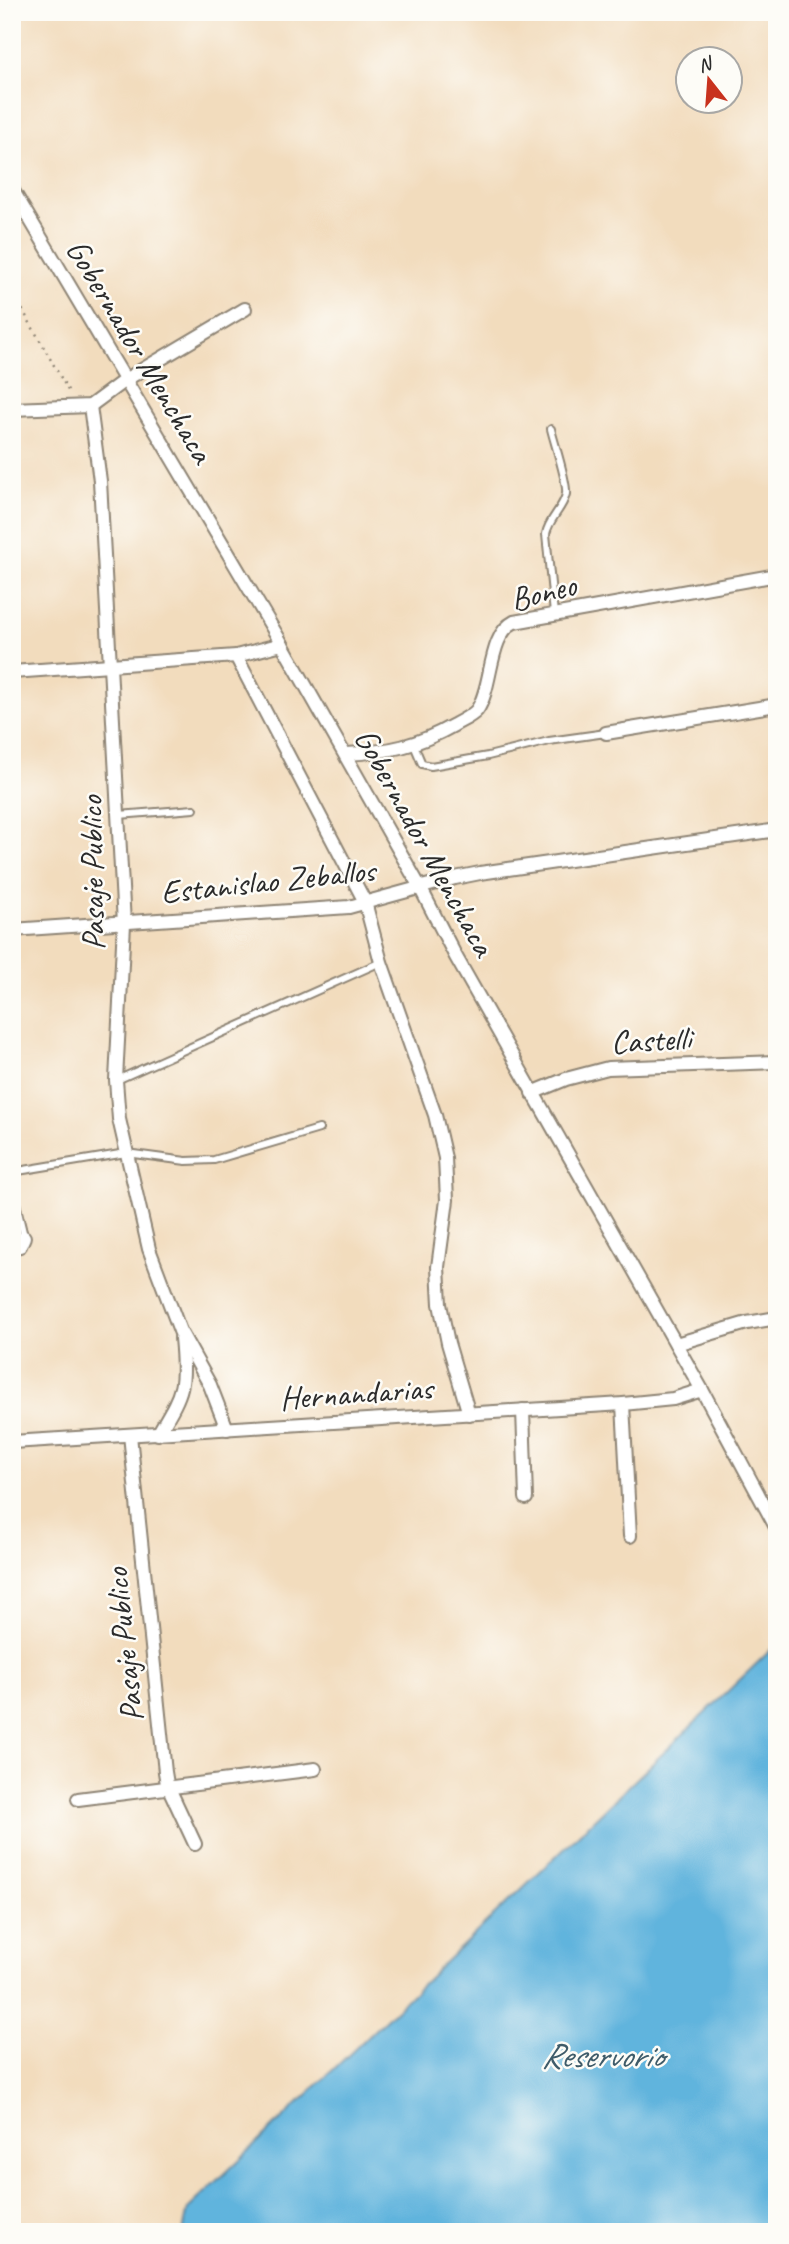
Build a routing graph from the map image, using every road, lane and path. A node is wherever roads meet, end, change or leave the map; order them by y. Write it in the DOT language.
graph roads {
  1 [pos="12,189"];
  2 [pos="12,291"];
  3 [pos="245,310"];
  4 [pos="125,380"];
  5 [pos="84,406"];
  6 [pos="12,409"];
  7 [pos="551,429"];
  8 [pos="777,575"];
  9 [pos="554,614"];
  10 [pos="282,643"];
  11 [pos="236,656"];
  12 [pos="112,666"];
  13 [pos="12,672"];
  14 [pos="777,705"];
  15 [pos="606,733"];
  16 [pos="414,745"];
  17 [pos="346,754"];
  18 [pos="194,809"];
  19 [pos="119,815"];
  20 [pos="777,830"];
  21 [pos="421,888"];
  22 [pos="365,902"];
  23 [pos="124,924"];
  24 [pos="12,930"];
  25 [pos="380,962"];
  26 [pos="777,1062"];
  27 [pos="116,1080"];
  28 [pos="532,1093"];
  29 [pos="319,1129"];
  30 [pos="126,1153"];
  31 [pos="12,1179"];
  32 [pos="12,1187"];
  33 [pos="24,1237"];
  34 [pos="12,1248"];
  35 [pos="777,1318"];
  36 [pos="180,1331"];
  37 [pos="676,1344"];
  38 [pos="702,1390"];
  39 [pos="623,1404"];
  40 [pos="523,1410"];
  41 [pos="469,1414"];
  42 [pos="227,1429"];
  43 [pos="130,1434"];
  44 [pos="158,1434"];
  45 [pos="12,1443"];
  46 [pos="526,1498"];
  47 [pos="777,1529"];
  48 [pos="629,1536"];
  49 [pos="316,1769"];
  50 [pos="169,1788"];
  51 [pos="78,1799"];
  52 [pos="195,1844"];
  1 -- 4 [label="street, Gobernador Menchaca"];
  2 -- 5 [label="path"];
  3 -- 4 [label="street"];
  4 -- 5 [label="street"];
  4 -- 10 [label="street, Gobernador Menchaca"];
  5 -- 6 [label="street"];
  5 -- 12 [label="street, Pasaje Publico"];
  7 -- 9 [label="lane"];
  8 -- 9 [label="street, Boneo"];
  9 -- 16 [label="street, Boneo"];
  10 -- 11 [label="street"];
  10 -- 17 [label="street, Gobernador Menchaca"];
  11 -- 12 [label="street"];
  11 -- 22 [label="street"];
  12 -- 13 [label="street"];
  12 -- 19 [label="street, Pasaje Publico"];
  14 -- 15 [label="street"];
  15 -- 16 [label="lane"];
  16 -- 17 [label="street, Boneo"];
  17 -- 21 [label="street, Gobernador Menchaca"];
  18 -- 19 [label="lane"];
  19 -- 23 [label="street, Pasaje Publico"];
  20 -- 21 [label="street, Estanislao Zeballos"];
  21 -- 22 [label="street, Estanislao Zeballos"];
  21 -- 28 [label="street, Gobernador Menchaca"];
  22 -- 23 [label="street, Estanislao Zeballos"];
  22 -- 25 [label="street"];
  23 -- 24 [label="street, Estanislao Zeballos"];
  23 -- 27 [label="street, Pasaje Publico"];
  25 -- 27 [label="lane"];
  25 -- 41 [label="street"];
  26 -- 28 [label="street, Castelli"];
  27 -- 30 [label="street, Pasaje Publico"];
  28 -- 37 [label="street, Gobernador Menchaca"];
  29 -- 30 [label="lane"];
  30 -- 31 [label="lane"];
  30 -- 36 [label="street, Pasaje Publico"];
  32 -- 33 [label="lane"];
  33 -- 34 [label="street"];
  35 -- 37 [label="street"];
  36 -- 42 [label="street, Pasaje Publico"];
  36 -- 44 [label="street, Pasaje Publico"];
  37 -- 38 [label="street, Gobernador Menchaca"];
  38 -- 39 [label="street, Hernandarias"];
  38 -- 47 [label="street, Gobernador Menchaca"];
  39 -- 40 [label="street, Hernandarias"];
  39 -- 48 [label="street"];
  40 -- 41 [label="street, Hernandarias"];
  40 -- 46 [label="street"];
  41 -- 42 [label="street, Hernandarias"];
  42 -- 44 [label="street, Hernandarias"];
  43 -- 44 [label="street, Hernandarias"];
  43 -- 45 [label="street, Hernandarias"];
  43 -- 50 [label="street, Pasaje Publico"];
  49 -- 50 [label="street"];
  50 -- 51 [label="street"];
  50 -- 52 [label="street, Pasaje Publico"];
}
